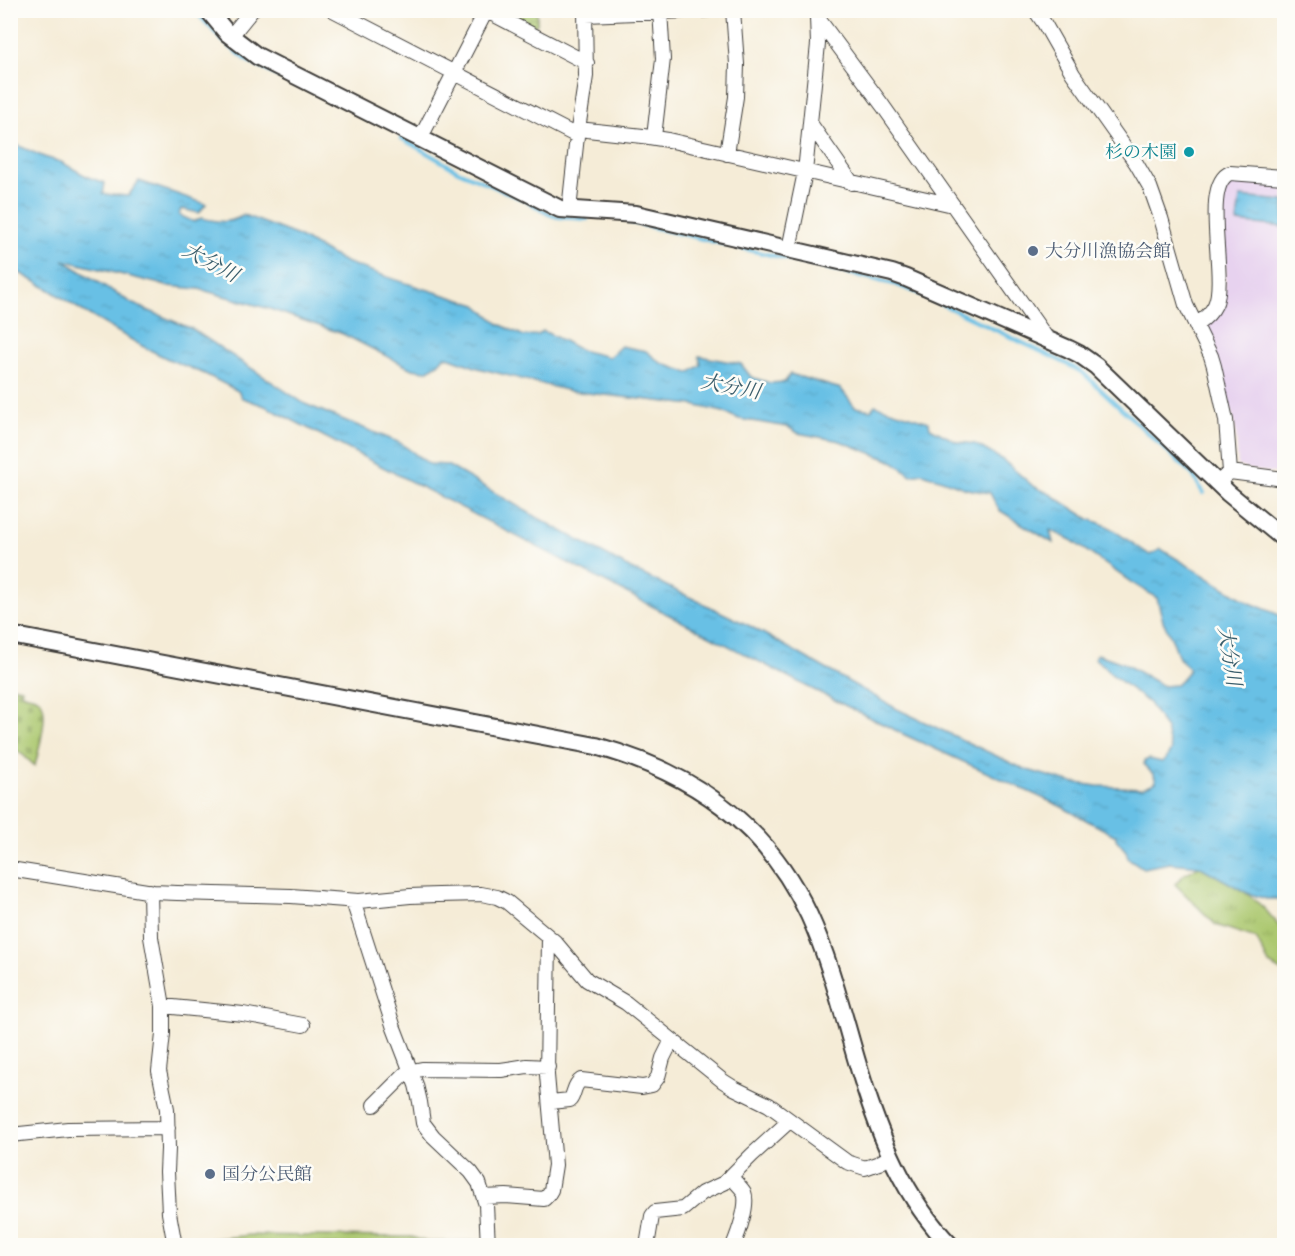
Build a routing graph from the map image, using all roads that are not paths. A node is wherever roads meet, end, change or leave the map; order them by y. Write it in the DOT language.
graph roads {
  1 [pos="208,10"];
  2 [pos="252,10"];
  3 [pos="333,10"];
  4 [pos="710,10"];
  5 [pos="733,10"];
  6 [pos="1035,10"];
  7 [pos="486,11"];
  8 [pos="661,12"];
  9 [pos="586,13"];
  10 [pos="817,14"];
  11 [pos="231,36"];
  12 [pos="587,63"];
  13 [pos="454,73"];
  14 [pos="810,123"];
  15 [pos="578,133"];
  16 [pos="654,137"];
  17 [pos="420,139"];
  18 [pos="727,154"];
  19 [pos="805,172"];
  20 [pos="1284,177"];
  21 [pos="852,183"];
  22 [pos="953,205"];
  23 [pos="569,210"];
  24 [pos="789,249"];
  25 [pos="1196,325"];
  26 [pos="1048,340"];
  27 [pos="1224,478"];
  28 [pos="1284,479"];
  29 [pos="1284,538"];
  30 [pos="10,635"];
  31 [pos="10,869"];
  32 [pos="150,891"];
  33 [pos="353,901"];
  34 [pos="549,937"];
  35 [pos="163,1006"];
  36 [pos="303,1025"];
  37 [pos="672,1040"];
  38 [pos="548,1067"];
  39 [pos="412,1071"];
  40 [pos="550,1102"];
  41 [pos="374,1105"];
  42 [pos="785,1125"];
  43 [pos="168,1128"];
  44 [pos="10,1135"];
  45 [pos="890,1157"];
  46 [pos="731,1177"];
  47 [pos="484,1197"];
  48 [pos="175,1245"];
  49 [pos="488,1245"];
  50 [pos="647,1245"];
  51 [pos="733,1245"];
  52 [pos="951,1245"];
  1 -- 11 [label="street"];
  2 -- 11 [label="street"];
  3 -- 13 [label="street"];
  4 -- 8 [label="street"];
  5 -- 18 [label="street"];
  6 -- 25 [label="street"];
  7 -- 12 [label="street"];
  7 -- 13 [label="street"];
  8 -- 9 [label="street"];
  8 -- 16 [label="street"];
  9 -- 12 [label="street"];
  10 -- 14 [label="street"];
  10 -- 22 [label="street"];
  11 -- 17 [label="street"];
  12 -- 15 [label="street"];
  13 -- 15 [label="street"];
  13 -- 17 [label="street"];
  14 -- 19 [label="street"];
  14 -- 21 [label="street"];
  15 -- 16 [label="street"];
  15 -- 23 [label="street"];
  16 -- 18 [label="street"];
  17 -- 23 [label="street"];
  18 -- 19 [label="street"];
  19 -- 21 [label="street"];
  19 -- 24 [label="street"];
  20 -- 25 [label="street"];
  21 -- 22 [label="street"];
  22 -- 26 [label="street"];
  23 -- 24 [label="street"];
  24 -- 26 [label="street"];
  25 -- 27 [label="street"];
  26 -- 27 [label="street"];
  27 -- 28 [label="street"];
  27 -- 29 [label="street"];
  30 -- 45 [label="street"];
  31 -- 32 [label="street"];
  32 -- 33 [label="street"];
  32 -- 35 [label="street"];
  33 -- 34 [label="street"];
  33 -- 39 [label="street"];
  34 -- 37 [label="street"];
  34 -- 38 [label="street"];
  35 -- 36 [label="street"];
  35 -- 43 [label="street"];
  37 -- 40 [label="street"];
  37 -- 45 [label="street"];
  38 -- 39 [label="street"];
  38 -- 40 [label="street"];
  39 -- 41 [label="street"];
  39 -- 47 [label="street"];
  40 -- 47 [label="street"];
  42 -- 46 [label="street"];
  43 -- 44 [label="street"];
  43 -- 48 [label="street"];
  45 -- 52 [label="street"];
  46 -- 50 [label="street"];
  46 -- 51 [label="street"];
  47 -- 49 [label="street"];
}
